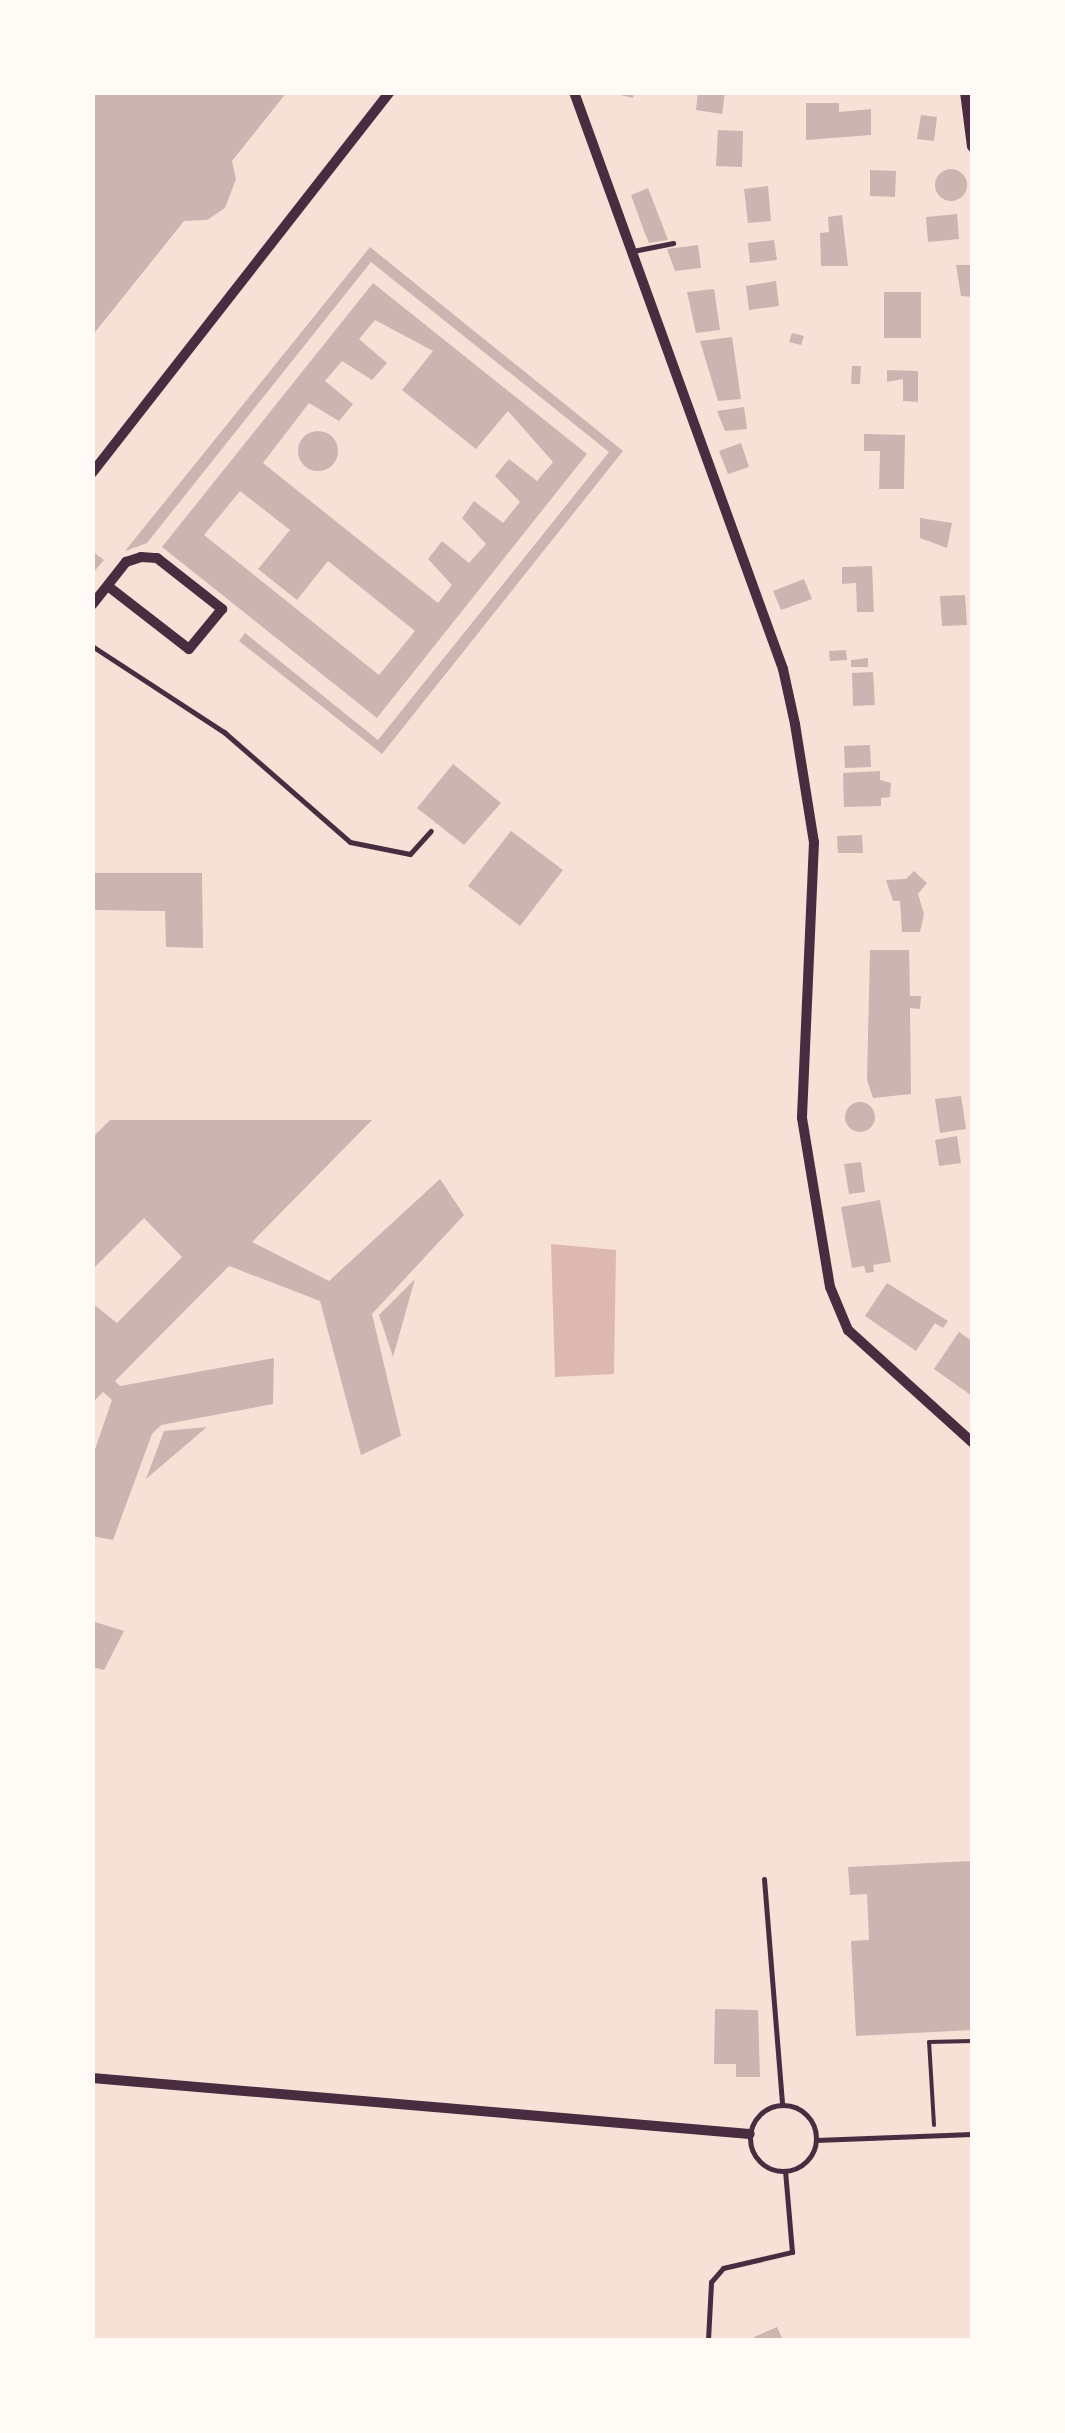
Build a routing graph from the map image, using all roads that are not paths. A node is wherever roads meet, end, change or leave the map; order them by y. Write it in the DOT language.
graph roads {
  1 [pos="390,92"];
  2 [pos="574,92"];
  3 [pos="964,92"];
  4 [pos="972,147"];
  5 [pos="672,243"];
  6 [pos="633,251"];
  7 [pos="92,474"];
  8 [pos="109,587"];
  9 [pos="92,605"];
  10 [pos="92,646"];
  11 [pos="431,831"];
  12 [pos="972,1442"];
  13 [pos="764,1880"];
  14 [pos="92,2078"];
  15 [pos="782,2105"];
  16 [pos="750,2134"];
  17 [pos="972,2134"];
  18 [pos="816,2140"];
  19 [pos="785,2171"];
  20 [pos="708,2340"];
  1 -- 7 [label="street"];
  2 -- 6 [label="street"];
  3 -- 4 [label="street"];
  5 -- 6 [label="lane"];
  6 -- 12 [label="street"];
  8 -- 8 [label="street"];
  8 -- 9 [label="street"];
  10 -- 11 [label="lane"];
  13 -- 15 [label="lane"];
  14 -- 16 [label="street"];
  15 -- 16 [label="lane"];
  15 -- 18 [label="lane"];
  16 -- 19 [label="lane"];
  17 -- 18 [label="lane"];
  18 -- 19 [label="lane"];
  19 -- 20 [label="lane"];
}
